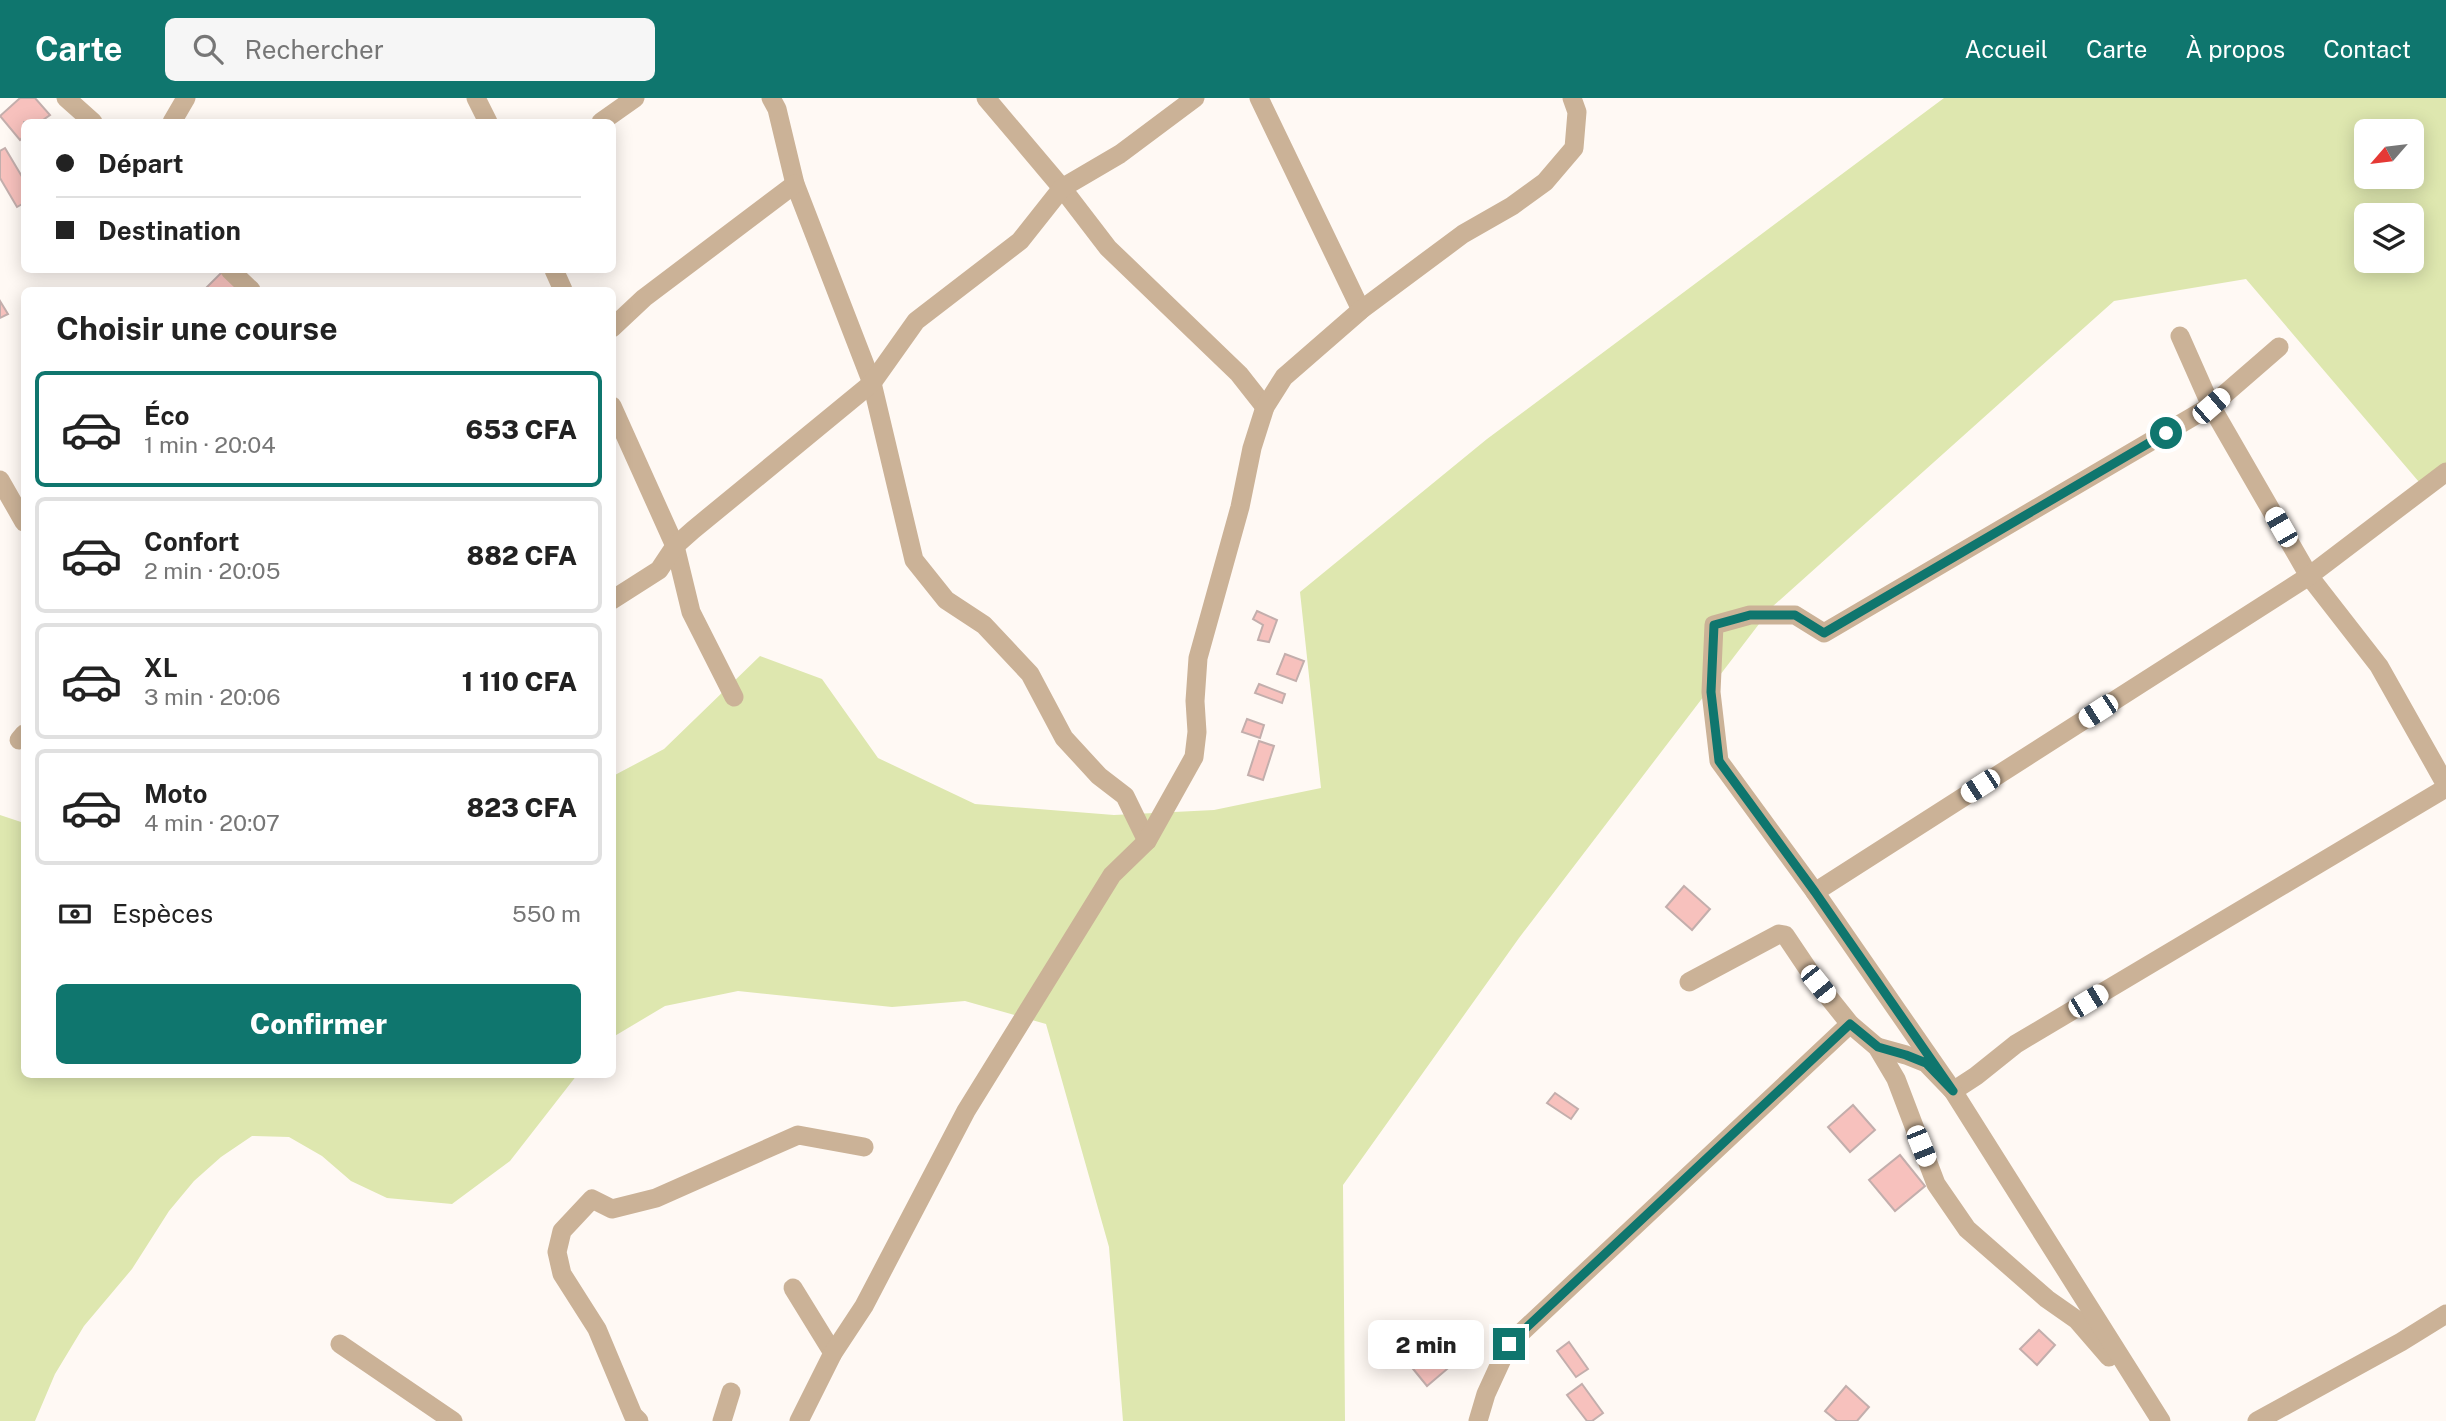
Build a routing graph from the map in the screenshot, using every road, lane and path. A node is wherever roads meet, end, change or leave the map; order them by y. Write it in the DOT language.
graph roads {
  1 [pos="66,98"];
  2 [pos="186,98"];
  3 [pos="476,98"];
  4 [pos="635,98"];
  5 [pos="771,98"];
  6 [pos="986,98"];
  7 [pos="1195,98"];
  8 [pos="1259,98"];
  9 [pos="1572,98"];
  10 [pos="90,119"];
  11 [pos="174,119"];
  12 [pos="486,119"];
  13 [pos="605,119"];
  14 [pos="795,184"];
  15 [pos="1062,188"];
  16 [pos="233,273"];
  17 [pos="248,287"];
  18 [pos="1361,310"];
  19 [pos="616,324"];
  20 [pos="2180,336"];
  21 [pos="2279,347"];
  22 [pos="872,383"];
  23 [pos="2211,406"];
  24 [pos="1265,407"];
  25 [pos="616,415"];
  26 [pos="2446,472"];
  27 [pos="0,480"];
  28 [pos="21,517"];
  29 [pos="675,546"];
  30 [pos="2309,576"];
  31 [pos="616,597"];
  32 [pos="734,697"];
  33 [pos="2446,787"];
  34 [pos="1147,841"];
  35 [pos="1815,892"];
  36 [pos="1689,982"];
  37 [pos="1850,1024"];
  38 [pos="1878,1047"];
  39 [pos="1953,1091"];
  40 [pos="864,1147"];
  41 [pos="793,1288"];
  42 [pos="2446,1314"];
  43 [pos="340,1344"];
  44 [pos="833,1353"];
  45 [pos="731,1392"];
  46 [pos="802,1419"];
  47 [pos="453,1421"];
  48 [pos="639,1421"];
  49 [pos="722,1421"];
  50 [pos="1478,1421"];
  51 [pos="2153,1421"];
  52 [pos="2161,1421"];
  53 [pos="2257,1421"];
  1 -- 10 [label="street"];
  2 -- 11 [label="street"];
  3 -- 12 [label="street"];
  4 -- 13 [label="street"];
  5 -- 14 [label="street"];
  6 -- 15 [label="street"];
  7 -- 15 [label="street"];
  8 -- 18 [label="street"];
  9 -- 18 [label="street"];
  14 -- 19 [label="street"];
  14 -- 22 [label="street"];
  15 -- 22 [label="street"];
  15 -- 24 [label="street"];
  16 -- 17 [label="street"];
  18 -- 24 [label="street"];
  20 -- 23 [label="street"];
  21 -- 23 [label="street"];
  22 -- 29 [label="street"];
  22 -- 34 [label="street"];
  23 -- 30 [label="street"];
  23 -- 35 [label="street"];
  24 -- 34 [label="street"];
  25 -- 29 [label="street"];
  26 -- 30 [label="street"];
  27 -- 28 [label="street"];
  29 -- 31 [label="street"];
  29 -- 32 [label="street"];
  30 -- 33 [label="street"];
  30 -- 35 [label="street"];
  33 -- 39 [label="street"];
  34 -- 44 [label="street"];
  35 -- 39 [label="street"];
  36 -- 37 [label="street"];
  37 -- 38 [label="street"];
  37 -- 50 [label="street"];
  38 -- 39 [label="street"];
  38 -- 51 [label="street"];
  39 -- 52 [label="street"];
  40 -- 48 [label="street"];
  41 -- 44 [label="street"];
  42 -- 53 [label="street"];
  43 -- 47 [label="street"];
  44 -- 46 [label="street"];
  45 -- 49 [label="street"];
}
